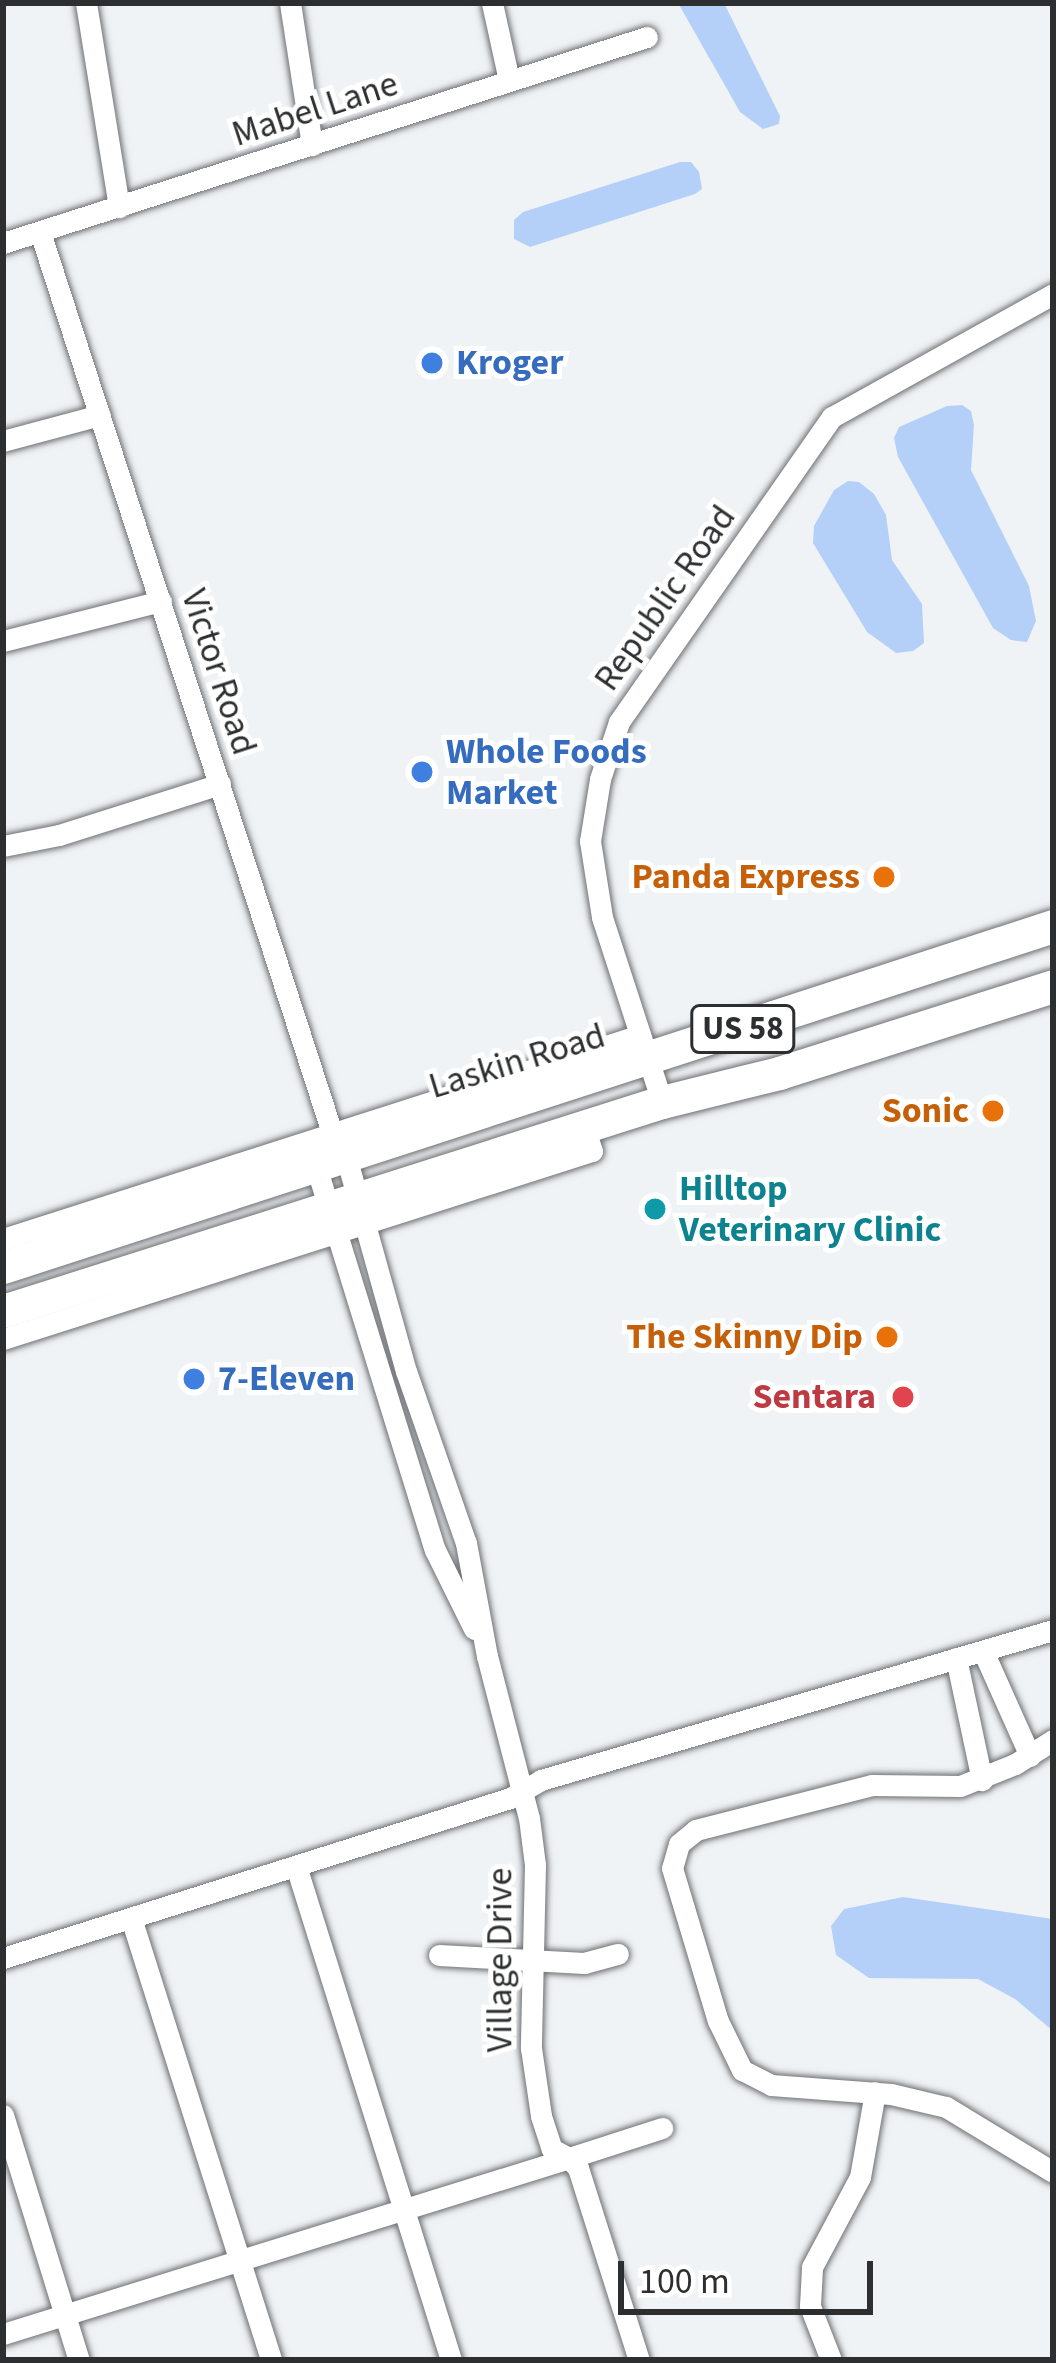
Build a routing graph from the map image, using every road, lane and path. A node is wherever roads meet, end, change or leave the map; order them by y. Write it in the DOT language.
graph roads {
  1 [pos="86,3"];
  2 [pos="290,3"];
  3 [pos="492,3"];
  4 [pos="647,37"];
  5 [pos="509,80"];
  6 [pos="312,146"];
  7 [pos="119,207"];
  8 [pos="40,232"];
  9 [pos="3,243"];
  10 [pos="1053,294"];
  11 [pos="100,415"];
  12 [pos="3,441"];
  13 [pos="161,602"];
  14 [pos="3,641"];
  15 [pos="220,784"];
  16 [pos="3,846"];
  17 [pos="1053,926"];
  18 [pos="1053,986"];
  19 [pos="644,1047"];
  20 [pos="662,1102"];
  21 [pos="331,1150"];
  22 [pos="347,1217"];
  23 [pos="71,1231"];
  24 [pos="3,1239"];
  25 [pos="3,1267"];
  26 [pos="3,1310"];
  27 [pos="3,1339"];
  28 [pos="1053,1630"];
  29 [pos="983,1651"];
  30 [pos="487,1656"];
  31 [pos="956,1658"];
  32 [pos="1053,1740"];
  33 [pos="1030,1756"];
  34 [pos="982,1780"];
  35 [pos="524,1791"];
  36 [pos="296,1866"];
  37 [pos="131,1918"];
  38 [pos="618,1954"];
  39 [pos="439,1955"];
  40 [pos="3,1958"];
  41 [pos="534,1960"];
  42 [pos="875,2092"];
  43 [pos="3,2115"];
  44 [pos="662,2128"];
  45 [pos="569,2158"];
  46 [pos="1053,2172"];
  47 [pos="404,2210"];
  48 [pos="239,2261"];
  49 [pos="64,2316"];
  50 [pos="3,2334"];
  51 [pos="79,2360"];
  52 [pos="271,2360"];
  53 [pos="451,2360"];
  54 [pos="639,2360"];
  55 [pos="831,2360"];
  1 -- 7 [label="street"];
  2 -- 6 [label="street"];
  3 -- 5 [label="street"];
  4 -- 5 [label="street, Mabel Lane"];
  5 -- 6 [label="street, Mabel Lane"];
  6 -- 7 [label="street, Mabel Lane"];
  7 -- 8 [label="street, Mabel Lane"];
  8 -- 9 [label="street, Mabel Lane"];
  8 -- 11 [label="street, Victor Road"];
  10 -- 19 [label="street, Republic Road"];
  11 -- 12 [label="street"];
  11 -- 13 [label="street, Victor Road"];
  13 -- 14 [label="street"];
  13 -- 15 [label="street, Victor Road"];
  15 -- 16 [label="street"];
  15 -- 21 [label="street, Victor Road"];
  17 -- 19 [label="main road, Laskin Road / US 58"];
  18 -- 20 [label="main road, US 58"];
  19 -- 20 [label="street, Republic Road"];
  19 -- 21 [label="main road, Laskin Road / US 58"];
  20 -- 22 [label="main road, US 58"];
  21 -- 22 [label="street, Village Drive"];
  21 -- 22 [label="street, Village Drive"];
  21 -- 23 [label="main road, Laskin Road / US 58"];
  22 -- 26 [label="main road, US 58"];
  22 -- 27 [label="street"];
  22 -- 30 [label="street, Village Drive"];
  22 -- 30 [label="street, Village Drive"];
  23 -- 24 [label="street, Laskin Road"];
  23 -- 25 [label="main road, Laskin Road / US 58"];
  28 -- 29 [label="street"];
  29 -- 31 [label="street"];
  29 -- 33 [label="street"];
  30 -- 35 [label="street, Village Drive"];
  31 -- 34 [label="street"];
  31 -- 35 [label="street"];
  32 -- 33 [label="street"];
  33 -- 34 [label="street"];
  34 -- 42 [label="street"];
  35 -- 36 [label="street"];
  35 -- 41 [label="street, Village Drive"];
  36 -- 37 [label="street"];
  36 -- 47 [label="street"];
  37 -- 40 [label="street"];
  37 -- 48 [label="street"];
  38 -- 41 [label="street"];
  39 -- 41 [label="street"];
  41 -- 45 [label="street, Village Drive"];
  42 -- 46 [label="street"];
  42 -- 55 [label="street"];
  43 -- 49 [label="street"];
  44 -- 45 [label="street"];
  45 -- 47 [label="street"];
  45 -- 54 [label="street, Village Drive"];
  47 -- 48 [label="street"];
  47 -- 53 [label="street"];
  48 -- 49 [label="street"];
  48 -- 52 [label="street"];
  49 -- 50 [label="street"];
  49 -- 51 [label="street"];
}
